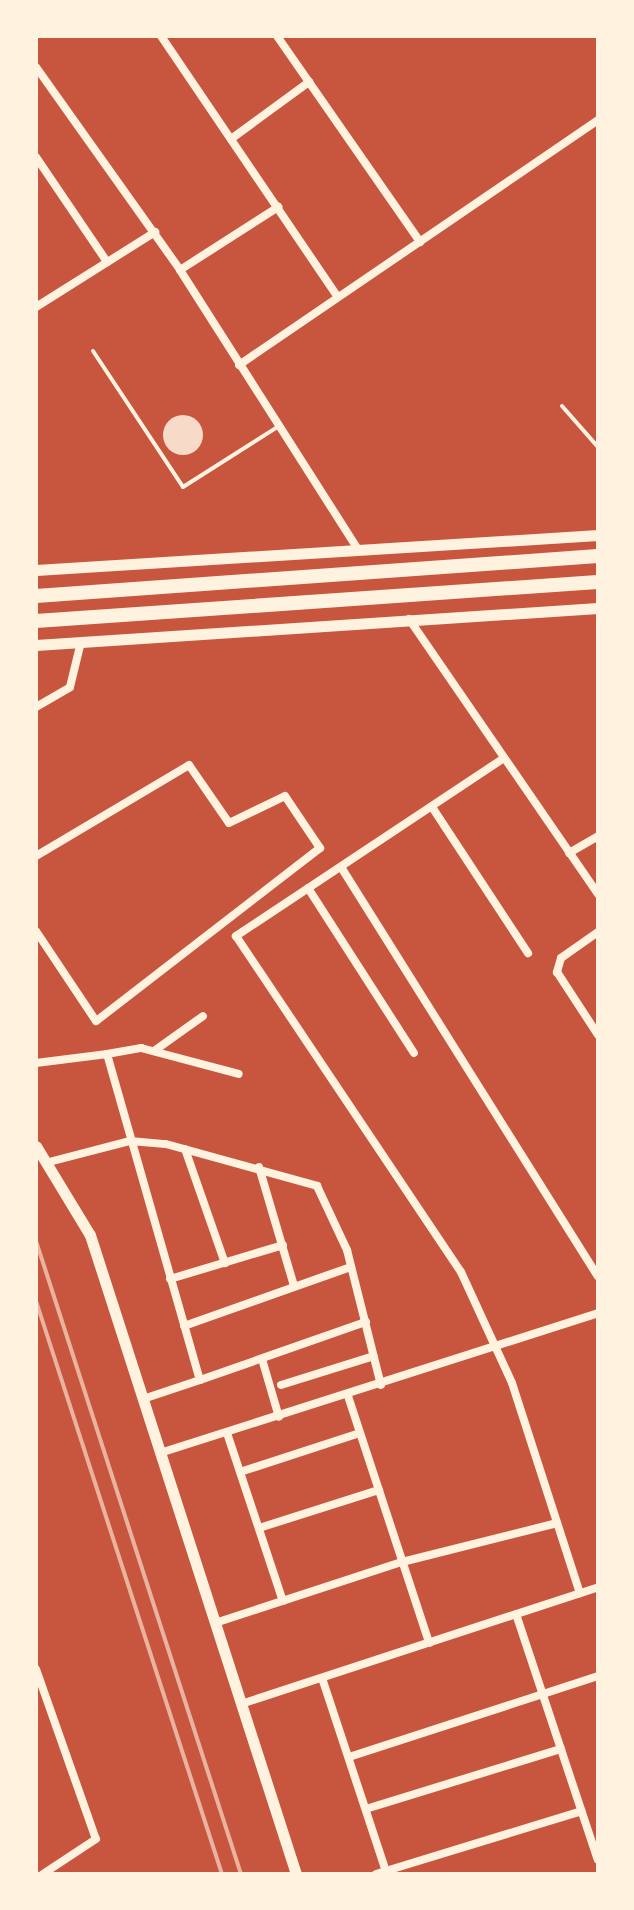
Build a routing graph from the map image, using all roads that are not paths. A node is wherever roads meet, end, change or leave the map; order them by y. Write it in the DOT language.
graph roads {
  1 [pos="161,36"];
  2 [pos="277,36"];
  3 [pos="36,68"];
  4 [pos="309,82"];
  5 [pos="598,120"];
  6 [pos="231,139"];
  7 [pos="36,157"];
  8 [pos="278,207"];
  9 [pos="155,232"];
  10 [pos="420,242"];
  11 [pos="107,262"];
  12 [pos="180,270"];
  13 [pos="338,297"];
  14 [pos="38,302"];
  15 [pos="93,351"];
  16 [pos="239,365"];
  17 [pos="562,406"];
  18 [pos="279,426"];
  19 [pos="598,447"];
  20 [pos="598,535"];
  21 [pos="359,551"];
  22 [pos="598,556"];
  23 [pos="36,570"];
  24 [pos="598,582"];
  25 [pos="36,596"];
  26 [pos="598,608"];
  27 [pos="409,618"];
  28 [pos="36,621"];
  29 [pos="81,642"];
  30 [pos="36,645"];
  31 [pos="36,707"];
  32 [pos="504,758"];
  33 [pos="432,807"];
  34 [pos="598,836"];
  35 [pos="569,853"];
  36 [pos="36,856"];
  37 [pos="341,867"];
  38 [pos="308,888"];
  39 [pos="598,894"];
  40 [pos="36,931"];
  41 [pos="598,932"];
  42 [pos="528,953"];
  43 [pos="203,1016"];
  44 [pos="598,1035"];
  45 [pos="154,1051"];
  46 [pos="414,1053"];
  47 [pos="107,1054"];
  48 [pos="36,1063"];
  49 [pos="239,1074"];
  50 [pos="130,1141"];
  51 [pos="36,1146"];
  52 [pos="185,1149"];
  53 [pos="49,1162"];
  54 [pos="259,1167"];
  55 [pos="283,1245"];
  56 [pos="225,1263"];
  57 [pos="351,1267"];
  58 [pos="598,1276"];
  59 [pos="170,1279"];
  60 [pos="294,1286"];
  61 [pos="598,1313"];
  62 [pos="366,1322"];
  63 [pos="184,1326"];
  64 [pos="498,1347"];
  65 [pos="374,1356"];
  66 [pos="262,1359"];
  67 [pos="200,1380"];
  68 [pos="281,1385"];
  69 [pos="381,1385"];
  70 [pos="348,1396"];
  71 [pos="143,1399"];
  72 [pos="279,1417"];
  73 [pos="227,1433"];
  74 [pos="360,1433"];
  75 [pos="160,1453"];
  76 [pos="240,1472"];
  77 [pos="379,1490"];
  78 [pos="553,1524"];
  79 [pos="259,1528"];
  80 [pos="402,1562"];
  81 [pos="598,1587"];
  82 [pos="580,1593"];
  83 [pos="283,1601"];
  84 [pos="516,1614"];
  85 [pos="215,1623"];
  86 [pos="429,1643"];
  87 [pos="36,1669"];
  88 [pos="598,1676"];
  89 [pos="322,1678"];
  90 [pos="543,1694"];
  91 [pos="241,1704"];
  92 [pos="561,1749"];
  93 [pos="349,1757"];
  94 [pos="369,1808"];
  95 [pos="582,1811"];
  96 [pos="598,1860"];
  97 [pos="386,1871"];
  98 [pos="43,1874"];
  99 [pos="296,1874"];
  100 [pos="376,1874"];
  1 -- 6 [label="street"];
  2 -- 4 [label="street"];
  3 -- 9 [label="street"];
  4 -- 6 [label="street"];
  4 -- 10 [label="street"];
  5 -- 10 [label="street"];
  6 -- 8 [label="street"];
  7 -- 11 [label="street"];
  8 -- 12 [label="street"];
  8 -- 13 [label="street"];
  9 -- 11 [label="street"];
  9 -- 12 [label="street"];
  10 -- 13 [label="street"];
  11 -- 14 [label="street"];
  12 -- 16 [label="street"];
  13 -- 16 [label="street"];
  15 -- 18 [label="lane"];
  16 -- 18 [label="street"];
  17 -- 19 [label="lane"];
  18 -- 21 [label="street"];
  20 -- 21 [label="street"];
  21 -- 23 [label="street"];
  22 -- 25 [label="highway"];
  24 -- 28 [label="highway"];
  26 -- 27 [label="street"];
  27 -- 29 [label="street"];
  27 -- 32 [label="street"];
  29 -- 30 [label="street"];
  29 -- 31 [label="street"];
  32 -- 33 [label="street"];
  32 -- 35 [label="street"];
  33 -- 37 [label="street"];
  33 -- 42 [label="street"];
  34 -- 35 [label="street"];
  35 -- 39 [label="street"];
  36 -- 40 [label="street"];
  37 -- 38 [label="street"];
  37 -- 58 [label="street"];
  38 -- 46 [label="street"];
  38 -- 64 [label="street"];
  41 -- 44 [label="street"];
  43 -- 45 [label="street"];
  45 -- 47 [label="street"];
  45 -- 49 [label="street"];
  47 -- 48 [label="street"];
  47 -- 50 [label="street"];
  50 -- 52 [label="street"];
  50 -- 53 [label="street"];
  50 -- 59 [label="street"];
  51 -- 53 [label="street"];
  52 -- 54 [label="street"];
  52 -- 56 [label="street"];
  53 -- 71 [label="street"];
  54 -- 55 [label="street"];
  54 -- 57 [label="street"];
  55 -- 56 [label="street"];
  55 -- 60 [label="street"];
  56 -- 59 [label="street"];
  57 -- 60 [label="street"];
  57 -- 62 [label="street"];
  59 -- 63 [label="street"];
  60 -- 63 [label="street"];
  61 -- 64 [label="street"];
  62 -- 65 [label="street"];
  62 -- 66 [label="street"];
  63 -- 67 [label="street"];
  64 -- 69 [label="street"];
  64 -- 78 [label="street"];
  65 -- 68 [label="street"];
  65 -- 69 [label="street"];
  66 -- 67 [label="street"];
  66 -- 72 [label="street"];
  67 -- 71 [label="street"];
  69 -- 70 [label="street"];
  70 -- 72 [label="street"];
  70 -- 74 [label="street"];
  71 -- 75 [label="street"];
  72 -- 73 [label="street"];
  73 -- 75 [label="street"];
  73 -- 76 [label="street"];
  74 -- 76 [label="street"];
  74 -- 77 [label="street"];
  75 -- 85 [label="street"];
  76 -- 79 [label="street"];
  77 -- 79 [label="street"];
  77 -- 80 [label="street"];
  78 -- 80 [label="street"];
  78 -- 82 [label="street"];
  79 -- 83 [label="street"];
  80 -- 83 [label="street"];
  80 -- 86 [label="street"];
  81 -- 82 [label="street"];
  82 -- 84 [label="street"];
  83 -- 85 [label="street"];
  84 -- 86 [label="street"];
  84 -- 90 [label="street"];
  85 -- 91 [label="street"];
  86 -- 89 [label="street"];
  87 -- 98 [label="street"];
  88 -- 90 [label="street"];
  89 -- 91 [label="street"];
  89 -- 93 [label="street"];
  90 -- 92 [label="street"];
  90 -- 93 [label="street"];
  91 -- 99 [label="street"];
  92 -- 94 [label="street"];
  92 -- 95 [label="street"];
  93 -- 94 [label="street"];
  94 -- 97 [label="street"];
  95 -- 96 [label="street"];
  95 -- 97 [label="street"];
  97 -- 100 [label="street"];
}
